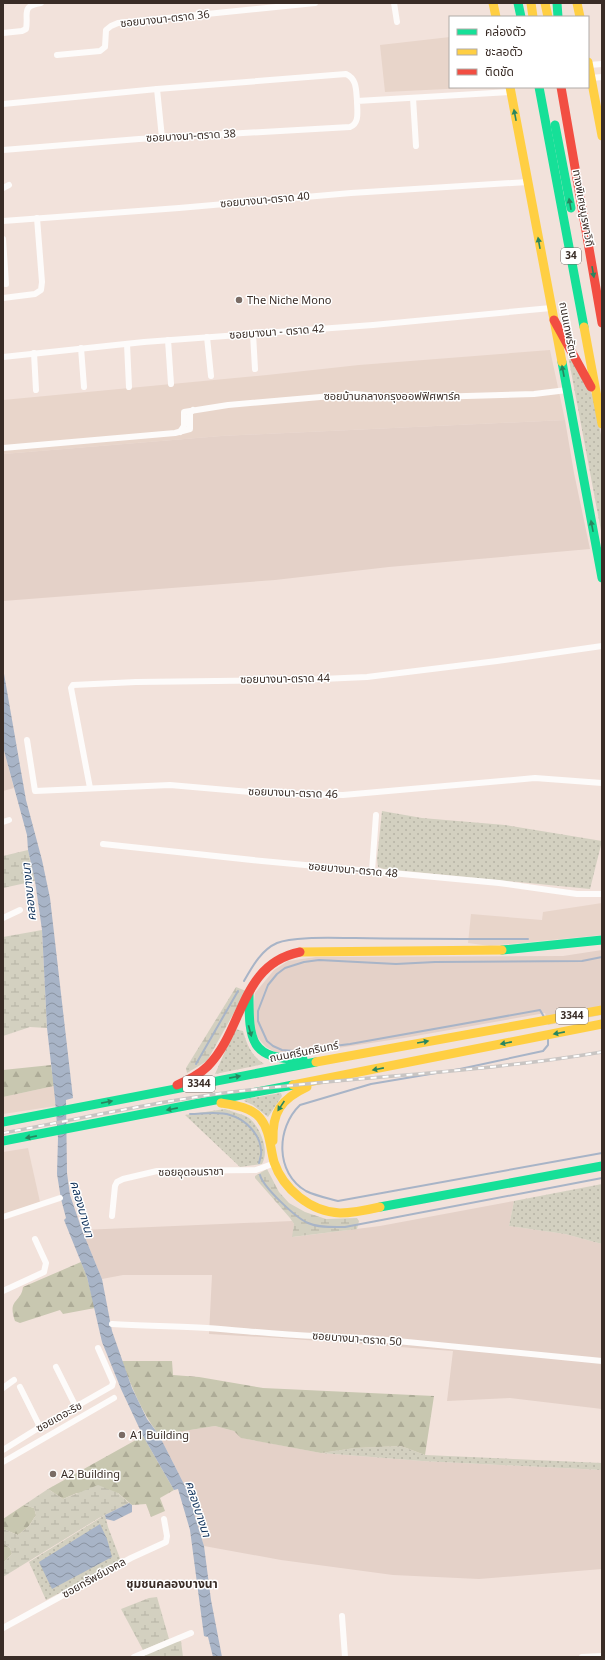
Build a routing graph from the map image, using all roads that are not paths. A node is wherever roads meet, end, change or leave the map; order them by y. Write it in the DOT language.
graph roads {
  1 [pos="41,3"];
  2 [pos="315,3"];
  3 [pos="394,3"];
  4 [pos="493,3"];
  5 [pos="518,3"];
  6 [pos="523,3"];
  7 [pos="531,3"];
  8 [pos="545,3"];
  9 [pos="553,3"];
  10 [pos="557,3"];
  11 [pos="578,3"];
  12 [pos="496,16"];
  13 [pos="521,16"];
  14 [pos="526,16"];
  15 [pos="534,16"];
  16 [pos="548,16"];
  17 [pos="557,16"];
  18 [pos="557,16"];
  19 [pos="580,16"];
  20 [pos="397,22"];
  21 [pos="3,33"];
  22 [pos="57,55"];
  23 [pos="602,64"];
  24 [pos="589,65"];
  25 [pos="589,69"];
  26 [pos="602,77"];
  27 [pos="591,78"];
  28 [pos="538,88"];
  29 [pos="538,88"];
  30 [pos="547,88"];
  31 [pos="562,88"];
  32 [pos="568,88"];
  33 [pos="157,89"];
  34 [pos="510,90"];
  35 [pos="413,98"];
  36 [pos="357,101"];
  37 [pos="3,104"];
  38 [pos="602,136"];
  39 [pos="162,138"];
  40 [pos="416,146"];
  41 [pos="3,150"];
  42 [pos="528,182"];
  43 [pos="37,218"];
  44 [pos="3,221"];
  45 [pos="3,238"];
  46 [pos="602,277"];
  47 [pos="6,284"];
  48 [pos="3,298"];
  49 [pos="551,308"];
  50 [pos="554,320"];
  51 [pos="602,323"];
  52 [pos="253,334"];
  53 [pos="208,337"];
  54 [pos="168,340"];
  55 [pos="127,344"];
  56 [pos="81,348"];
  57 [pos="34,353"];
  58 [pos="3,357"];
  59 [pos="255,369"];
  60 [pos="211,376"];
  61 [pos="602,380"];
  62 [pos="171,384"];
  63 [pos="84,387"];
  64 [pos="129,387"];
  65 [pos="36,390"];
  66 [pos="567,390"];
  67 [pos="597,398"];
  68 [pos="602,423"];
  69 [pos="3,448"];
  70 [pos="602,578"];
  71 [pos="602,646"];
  72 [pos="27,740"];
  73 [pos="602,783"];
  74 [pos="90,788"];
  75 [pos="376,815"];
  76 [pos="103,844"];
  77 [pos="372,871"];
  78 [pos="602,894"];
  79 [pos="20,910"];
  80 [pos="3,918"];
  81 [pos="602,940"];
  82 [pos="249,992"];
  83 [pos="602,1010"];
  84 [pos="602,1024"];
  85 [pos="330,1059"];
  86 [pos="325,1079"];
  87 [pos="167,1090"];
  88 [pos="210,1102"];
  89 [pos="6,1121"];
  90 [pos="6,1142"];
  91 [pos="274,1160"];
  92 [pos="602,1166"];
  93 [pos="60,1198"];
  94 [pos="112,1216"];
  95 [pos="3,1217"];
  96 [pos="35,1239"];
  97 [pos="3,1291"];
  98 [pos="112,1324"];
  99 [pos="98,1348"];
  100 [pos="602,1361"];
  101 [pos="56,1367"];
  102 [pos="14,1380"];
  103 [pos="20,1387"];
  104 [pos="3,1388"];
  105 [pos="114,1398"];
  106 [pos="76,1407"];
  107 [pos="40,1427"];
  108 [pos="3,1450"];
  109 [pos="3,1462"];
  110 [pos="164,1519"];
  111 [pos="342,1616"];
  112 [pos="3,1628"];
  113 [pos="191,1633"];
  114 [pos="602,1656"];
  115 [pos="134,1657"];
  116 [pos="345,1657"];
  117 [pos="582,1657"];
  1 -- 21 [label="street"];
  2 -- 22 [label="street, ซอยบางนา-ตราด 36"];
  3 -- 20 [label="street"];
  4 -- 12 [label="main road"];
  5 -- 13 [label="main road"];
  6 -- 14 [label="main road"];
  7 -- 15 [label="main road"];
  8 -- 16 [label="main road"];
  9 -- 17 [label="main road"];
  10 -- 18 [label="main road"];
  11 -- 19 [label="main road"];
  23 -- 24 [label="street"];
  25 -- 27 [label="main road"];
  26 -- 27 [label="street"];
  27 -- 38 [label="main road"];
  28 -- 67 [label="main road, ถนนเทพรัตน / 34"];
  29 -- 68 [label="main road"];
  61 -- 30 [label="main road, ทางพิเศษบูรพาวิถี, one-way"];
  31 -- 51 [label="main road, ทางพิเศษบูรพาวิถี, one-way"];
  32 -- 46 [label="main road, 34"];
  33 -- 36 [label="street, ซอยบางนา-ตราด 38"];
  33 -- 37 [label="street, ซอยบางนา-ตราด 38"];
  33 -- 39 [label="street"];
  34 -- 35 [label="street"];
  42 -- 34 [label="main road, ถนนเทพรัตน, one-way"];
  35 -- 36 [label="street"];
  35 -- 40 [label="street"];
  36 -- 39 [label="street, ซอยบางนา-ตราด 38"];
  39 -- 41 [label="street, ซอยบางนา-ตราด 38"];
  42 -- 43 [label="street, ซอยบางนา-ตราด 40"];
  49 -- 42 [label="main road, ถนนเทพรัตน, one-way"];
  43 -- 44 [label="street, ซอยบางนา-ตราด 40"];
  43 -- 48 [label="street"];
  45 -- 47 [label="street"];
  49 -- 50 [label="main road, ถนนเทพรัตน"];
  49 -- 52 [label="street, ซอยบางนา - ตราด 42"];
  66 -- 50 [label="main road, ถนนเทพรัตน, one-way"];
  50 -- 67 [label="main road"];
  52 -- 53 [label="street, ซอยบางนา - ตราด 42"];
  52 -- 59 [label="street"];
  53 -- 54 [label="street, ซอยบางนา - ตราด 42"];
  53 -- 60 [label="street"];
  54 -- 55 [label="street, ซอยบางนา - ตราด 42"];
  54 -- 62 [label="street"];
  55 -- 56 [label="street, ซอยบางนา - ตราด 42"];
  55 -- 64 [label="street"];
  56 -- 57 [label="street, ซอยบางนา - ตราด 42"];
  56 -- 63 [label="street"];
  57 -- 58 [label="street, ซอยบางนา - ตราด 42"];
  57 -- 65 [label="street"];
  66 -- 69 [label="street, ซอยบ้านกลางกรุงออฟฟิศพาร์ค"];
  70 -- 66 [label="main road, ถนนเทพรัตน, one-way"];
  67 -- 68 [label="main road, ถนนเทพรัตน / 34"];
  71 -- 74 [label="street, ซอยบางนา-ตราด 44"];
  72 -- 74 [label="street, ซอยบางนา-ตราด 46"];
  73 -- 74 [label="street, ซอยบางนา-ตราด 46"];
  75 -- 77 [label="street"];
  76 -- 77 [label="street, ซอยบางนา-ตราด 48"];
  77 -- 78 [label="street, ซอยบางนา-ตราด 48"];
  79 -- 80 [label="street"];
  81 -- 82 [label="main road"];
  82 -- 85 [label="main road, one-way"];
  82 -- 87 [label="main road"];
  85 -- 83 [label="main road, ถนนศรีนครินทร์ / 3344, one-way"];
  84 -- 86 [label="main road, 3344, one-way"];
  87 -- 85 [label="main road, ถนนศรีนครินทร์ / 3344, one-way"];
  86 -- 88 [label="main road, 3344"];
  86 -- 91 [label="main road, one-way"];
  89 -- 87 [label="main road, ถนนศรีนครินทร์ / 3344, one-way"];
  88 -- 90 [label="main road, 3344, one-way"];
  88 -- 91 [label="main road"];
  91 -- 92 [label="main road"];
  91 -- 94 [label="street, ซอยอุดอนราชา"];
  93 -- 95 [label="street"];
  96 -- 97 [label="street"];
  98 -- 100 [label="street, ซอยบางนา-ตราด 50"];
  99 -- 106 [label="street, ซอยเดอะริช"];
  101 -- 106 [label="street"];
  102 -- 104 [label="street"];
  103 -- 107 [label="street"];
  105 -- 109 [label="street"];
  106 -- 107 [label="street, ซอยเดอะริช"];
  107 -- 108 [label="street, ซอยเดอะริช"];
  110 -- 112 [label="street, ซอยทรัพย์มงคล"];
  111 -- 116 [label="street"];
  113 -- 115 [label="street"];
  114 -- 117 [label="street"];
}
